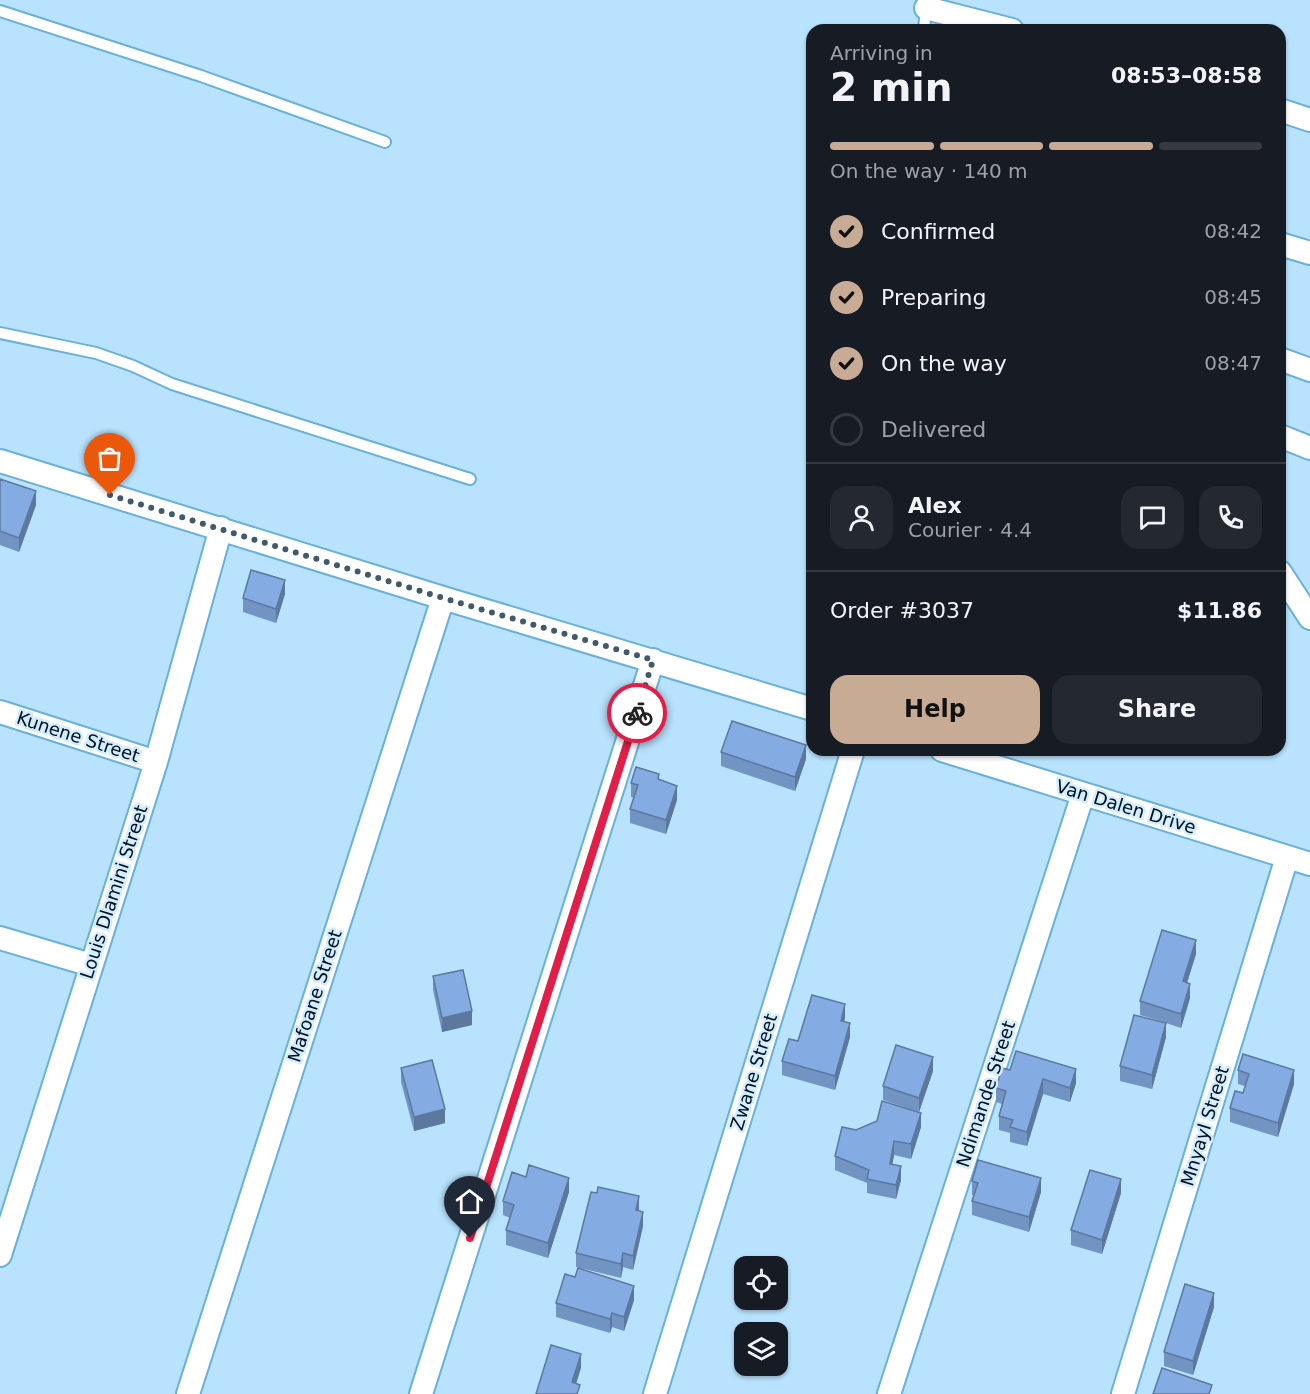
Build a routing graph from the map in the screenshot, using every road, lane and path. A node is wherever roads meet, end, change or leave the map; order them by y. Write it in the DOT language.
graph roads {
  1 [pos="0,11"];
  2 [pos="926,13"];
  3 [pos="982,24"];
  4 [pos="1286,112"];
  5 [pos="1310,120"];
  6 [pos="385,142"];
  7 [pos="1286,246"];
  8 [pos="1310,254"];
  9 [pos="0,333"];
  10 [pos="1286,361"];
  11 [pos="1310,369"];
  12 [pos="1286,438"];
  13 [pos="1310,448"];
  14 [pos="0,461"];
  15 [pos="470,479"];
  16 [pos="221,528"];
  17 [pos="1286,581"];
  18 [pos="443,598"];
  19 [pos="1310,618"];
  20 [pos="653,660"];
  21 [pos="806,707"];
  22 [pos="0,712"];
  23 [pos="851,756"];
  24 [pos="961,756"];
  25 [pos="156,762"];
  26 [pos="1083,794"];
  27 [pos="1287,857"];
  28 [pos="1310,864"];
  29 [pos="0,938"];
  30 [pos="92,964"];
  31 [pos="0,1255"];
  32 [pos="188,1394"];
  33 [pos="421,1394"];
  34 [pos="655,1394"];
  35 [pos="889,1394"];
  36 [pos="1123,1394"];
  1 -- 6 [label="lane"];
  2 -- 3 [label="street"];
  4 -- 5 [label="street"];
  7 -- 8 [label="street"];
  9 -- 15 [label="lane"];
  10 -- 11 [label="street"];
  12 -- 13 [label="street"];
  14 -- 16 [label="street"];
  16 -- 18 [label="street"];
  16 -- 25 [label="street, Louis Dlamini Street"];
  17 -- 19 [label="street"];
  18 -- 20 [label="street"];
  18 -- 32 [label="street, Mafoane Street"];
  20 -- 21 [label="street"];
  20 -- 33 [label="street"];
  22 -- 25 [label="street, Kunene Street"];
  23 -- 34 [label="street, Zwane Street"];
  24 -- 26 [label="street, Van Dalen Drive"];
  25 -- 30 [label="street, Louis Dlamini Street"];
  26 -- 27 [label="street, Van Dalen Drive"];
  26 -- 35 [label="street, Ndimande Street"];
  27 -- 28 [label="street, Van Dalen Drive"];
  27 -- 36 [label="street, Mnyayl Street"];
  29 -- 30 [label="street"];
  30 -- 31 [label="street, Louis Dlamini Street"];
}
